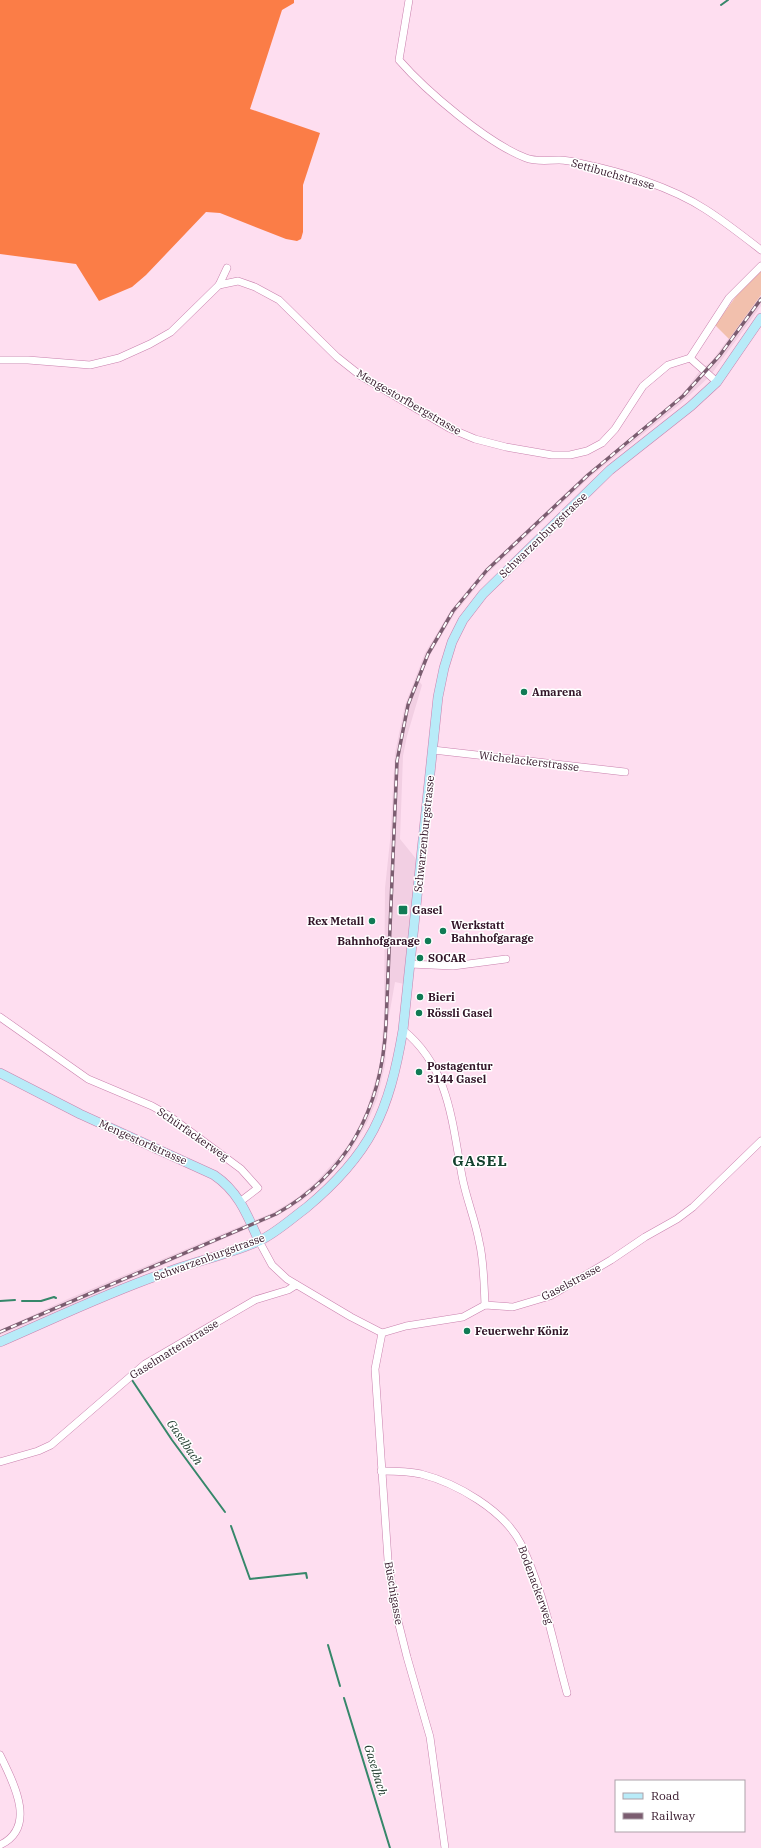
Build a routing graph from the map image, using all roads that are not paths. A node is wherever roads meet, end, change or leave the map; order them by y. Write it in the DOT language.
graph roads {
  1 [pos="409,0"];
  2 [pos="761,250"];
  3 [pos="761,266"];
  4 [pos="238,281"];
  5 [pos="218,285"];
  6 [pos="761,318"];
  7 [pos="690,358"];
  8 [pos="0,360"];
  9 [pos="717,382"];
  10 [pos="433,750"];
  11 [pos="625,772"];
  12 [pos="506,959"];
  13 [pos="410,964"];
  14 [pos="0,1017"];
  15 [pos="403,1030"];
  16 [pos="0,1073"];
  17 [pos="761,1141"];
  18 [pos="241,1201"];
  19 [pos="259,1241"];
  20 [pos="296,1285"];
  21 [pos="485,1305"];
  22 [pos="382,1333"];
  23 [pos="0,1342"];
  24 [pos="0,1462"];
  25 [pos="381,1471"];
  26 [pos="567,1693"];
  27 [pos="0,1755"];
  28 [pos="0,1845"];
  29 [pos="445,1848"];
  1 -- 2 [label="street, Settibuchstrasse"];
  3 -- 7 [label="street"];
  4 -- 5 [label="street, Mengestorfbergstrasse"];
  4 -- 5 [label="street"];
  4 -- 7 [label="street, Mengestorfbergstrasse"];
  5 -- 8 [label="street"];
  6 -- 9 [label="main road, Schwarzenburgstrasse"];
  7 -- 9 [label="street"];
  9 -- 10 [label="main road, Schwarzenburgstrasse"];
  10 -- 11 [label="street, Wichelackerstrasse"];
  10 -- 13 [label="main road, Schwarzenburgstrasse"];
  12 -- 13 [label="street"];
  13 -- 15 [label="main road, Schwarzenburgstrasse"];
  14 -- 18 [label="street, Schürfackerweg"];
  15 -- 19 [label="main road, Schwarzenburgstrasse"];
  15 -- 21 [label="street"];
  16 -- 18 [label="main road, Mengestorfstrasse"];
  17 -- 21 [label="street, Gaselstrasse"];
  18 -- 19 [label="main road, Mengestorfstrasse"];
  19 -- 20 [label="street"];
  19 -- 23 [label="main road, Schwarzenburgstrasse"];
  20 -- 22 [label="street"];
  20 -- 24 [label="street, Gaselmattenstrasse"];
  21 -- 22 [label="street"];
  22 -- 25 [label="street, Büschigasse"];
  25 -- 26 [label="street, Bodenackerweg"];
  25 -- 29 [label="street, Büschigasse"];
  27 -- 28 [label="street"];
}
